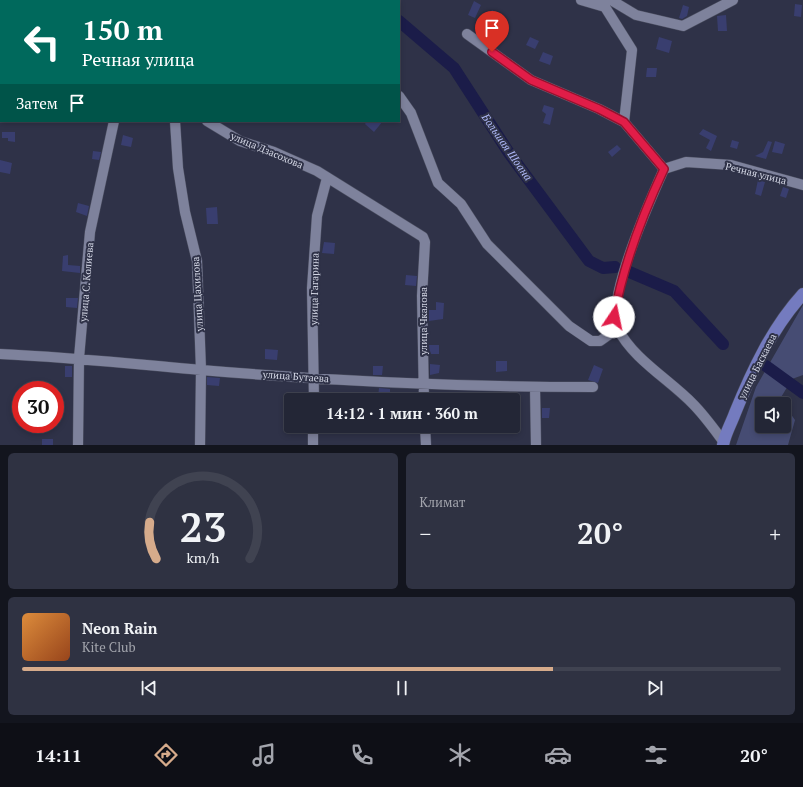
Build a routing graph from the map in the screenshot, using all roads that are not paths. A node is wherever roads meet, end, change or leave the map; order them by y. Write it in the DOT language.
graph roads {
  1 [pos="581,0"];
  2 [pos="733,0"];
  3 [pos="606,2"];
  4 [pos="467,34"];
  5 [pos="400,97"];
  6 [pos="114,122"];
  7 [pos="175,122"];
  8 [pos="209,122"];
  9 [pos="624,122"];
  10 [pos="664,169"];
  11 [pos="327,178"];
  12 [pos="803,185"];
  13 [pos="425,242"];
  14 [pos="803,294"];
  15 [pos="617,328"];
  16 [pos="0,354"];
  17 [pos="79,358"];
  18 [pos="201,370"];
  19 [pos="314,378"];
  20 [pos="423,382"];
  21 [pos="534,387"];
  22 [pos="593,387"];
  23 [pos="314,393"];
  24 [pos="424,393"];
  25 [pos="314,433"];
  26 [pos="425,433"];
  27 [pos="723,443"];
  28 [pos="78,445"];
  29 [pos="200,445"];
  30 [pos="313,445"];
  31 [pos="426,445"];
  32 [pos="536,445"];
  1 -- 3 [label="street"];
  2 -- 3 [label="street"];
  3 -- 9 [label="street"];
  4 -- 9 [label="street"];
  5 -- 15 [label="street"];
  6 -- 17 [label="street, улица С. Колиева"];
  7 -- 18 [label="street, улица Цахилова"];
  8 -- 11 [label="street, улица Дзасохова"];
  9 -- 10 [label="street"];
  10 -- 12 [label="street, Речная улица"];
  10 -- 15 [label="street"];
  11 -- 13 [label="street, улица Дзасохова"];
  11 -- 19 [label="street, улица Гагарина"];
  13 -- 20 [label="street, улица Чкалова"];
  14 -- 27 [label="main road, улица Баскаева"];
  15 -- 27 [label="street"];
  16 -- 17 [label="street, улица Бутаева"];
  17 -- 18 [label="street, улица Бутаева"];
  17 -- 28 [label="street, улица С. Колиева"];
  18 -- 19 [label="street, улица Бутаева"];
  18 -- 29 [label="street, улица Цахилова"];
  19 -- 20 [label="street, улица Бутаева"];
  19 -- 23 [label="street, улица Гагарина"];
  20 -- 21 [label="street, улица Бутаева"];
  20 -- 24 [label="street, улица Чкалова"];
  21 -- 22 [label="street, улица Бутаева"];
  21 -- 32 [label="street"];
  25 -- 30 [label="street"];
  26 -- 31 [label="street"];
}
